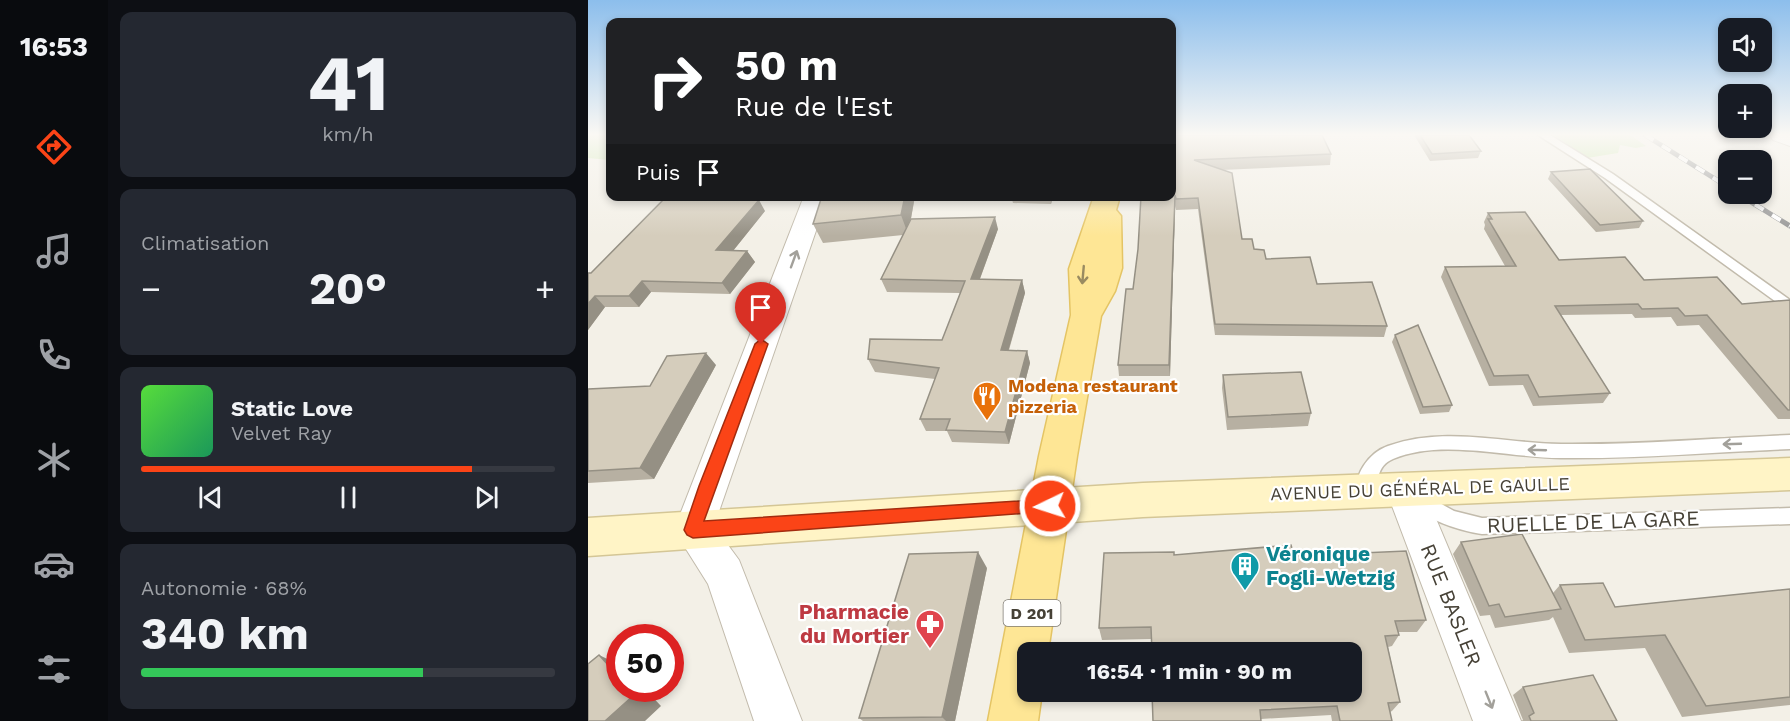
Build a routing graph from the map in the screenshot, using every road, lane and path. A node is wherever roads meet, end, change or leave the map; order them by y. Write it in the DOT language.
graph roads {
  1 [pos="1596,169"];
  2 [pos="814,201"];
  3 [pos="1107,201"];
  4 [pos="1790,307"];
  5 [pos="1790,442"];
  6 [pos="1790,474"];
  7 [pos="1386,490"];
  8 [pos="1050,506"];
  9 [pos="1790,516"];
  10 [pos="693,530"];
  11 [pos="588,537"];
  12 [pos="778,721"];
  13 [pos="1014,721"];
  14 [pos="1497,721"];
  1 -- 4 [label="lane"];
  10 -- 2 [label="street, one-way"];
  3 -- 8 [label="main road, D 201"];
  5 -- 7 [label="lane, one-way"];
  6 -- 7 [label="main road, AVENUE DU GÉNÉRAL DE GAULLE"];
  7 -- 8 [label="main road, AVENUE DU GÉNÉRAL DE GAULLE"];
  7 -- 9 [label="lane, RUELLE DE LA GARE"];
  7 -- 14 [label="street, RUE BASLER, one-way"];
  8 -- 10 [label="main road, AVENUE DU GÉNÉRAL DE GAULLE"];
  8 -- 13 [label="main road, D 201"];
  10 -- 11 [label="main road, AVENUE DU GÉNÉRAL DE GAULLE"];
  10 -- 12 [label="street"];
}
